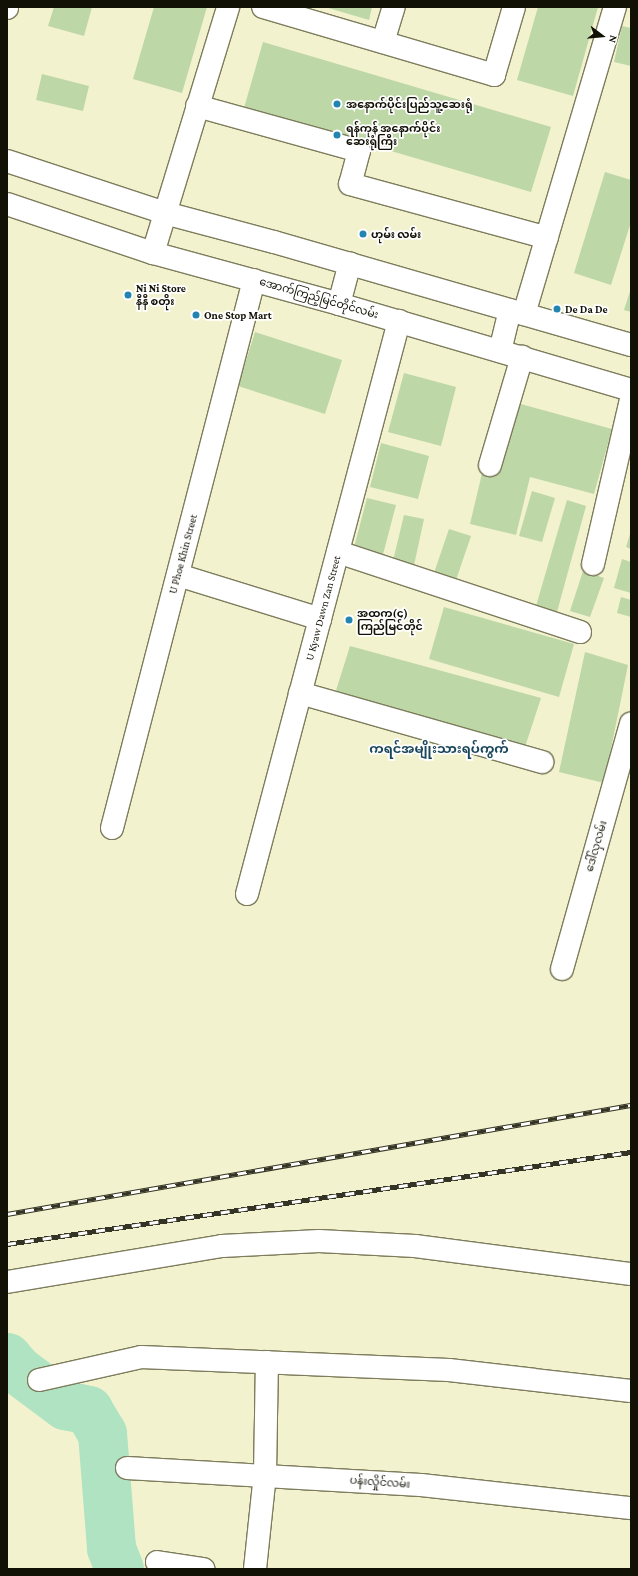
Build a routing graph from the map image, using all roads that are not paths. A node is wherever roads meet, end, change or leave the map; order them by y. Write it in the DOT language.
graph roads {
  1 [pos="228,7"];
  2 [pos="263,7"];
  3 [pos="394,7"];
  4 [pos="514,7"];
  5 [pos="615,7"];
  6 [pos="383,42"];
  7 [pos="198,106"];
  8 [pos="7,161"];
  9 [pos="7,204"];
  10 [pos="165,213"];
  11 [pos="547,238"];
  12 [pos="153,253"];
  13 [pos="350,264"];
  14 [pos="254,280"];
  15 [pos="339,304"];
  16 [pos="517,312"];
  17 [pos="399,321"];
  18 [pos="631,345"];
  19 [pos="500,350"];
  20 [pos="522,356"];
  21 [pos="631,390"];
  22 [pos="631,399"];
  23 [pos="490,465"];
  24 [pos="338,552"];
  25 [pos="593,564"];
  26 [pos="178,576"];
  27 [pos="320,619"];
  28 [pos="580,632"];
  29 [pos="300,693"];
  30 [pos="631,723"];
  31 [pos="542,762"];
  32 [pos="112,828"];
  33 [pos="247,894"];
  34 [pos="562,969"];
  35 [pos="631,1274"];
  36 [pos="7,1282"];
  37 [pos="268,1362"];
  38 [pos="39,1380"];
  39 [pos="631,1391"];
  40 [pos="127,1468"];
  41 [pos="265,1474"];
  42 [pos="631,1508"];
  43 [pos="157,1562"];
  44 [pos="202,1569"];
  45 [pos="255,1569"];
  1 -- 7 [label="street"];
  2 -- 6 [label="street"];
  3 -- 6 [label="street"];
  4 -- 6 [label="street"];
  5 -- 11 [label="street"];
  7 -- 10 [label="street"];
  7 -- 11 [label="street"];
  8 -- 10 [label="street"];
  9 -- 12 [label="street, အောက်ကြည့်မြင်တိုင်လမ်း"];
  10 -- 12 [label="street"];
  10 -- 13 [label="street"];
  11 -- 16 [label="street"];
  12 -- 14 [label="street, အောက်ကြည့်မြင်တိုင်လမ်း"];
  13 -- 15 [label="street"];
  13 -- 16 [label="street"];
  14 -- 15 [label="street, အောက်ကြည့်မြင်တိုင်လမ်း"];
  14 -- 26 [label="street, U Phoe Khin Street"];
  15 -- 17 [label="street, အောက်ကြည့်မြင်တိုင်လမ်း"];
  16 -- 18 [label="street"];
  16 -- 19 [label="street"];
  17 -- 19 [label="street, အောက်ကြည့်မြင်တိုင်လမ်း"];
  17 -- 24 [label="street, U Kyaw Dawn Zan Street"];
  19 -- 20 [label="street, အောက်ကြည့်မြင်တိုင်လမ်း"];
  20 -- 21 [label="street, အောက်ကြည့်မြင်တိုင်လမ်း"];
  20 -- 23 [label="street"];
  22 -- 25 [label="street"];
  24 -- 27 [label="street, U Kyaw Dawn Zan Street"];
  24 -- 28 [label="street"];
  26 -- 27 [label="street"];
  26 -- 32 [label="street, U Phoe Khin Street"];
  27 -- 29 [label="street, U Kyaw Dawn Zan Street"];
  29 -- 31 [label="street"];
  29 -- 33 [label="street, U Kyaw Dawn Zan Street"];
  30 -- 34 [label="street, ဒေါ်လှလမ်း"];
  35 -- 36 [label="street"];
  37 -- 38 [label="street"];
  37 -- 39 [label="street"];
  37 -- 41 [label="street"];
  40 -- 41 [label="street, ပန်းလှိုင်လမ်း"];
  41 -- 42 [label="street, ပန်းလှိုင်လမ်း"];
  41 -- 45 [label="street"];
  43 -- 44 [label="street"];
}
